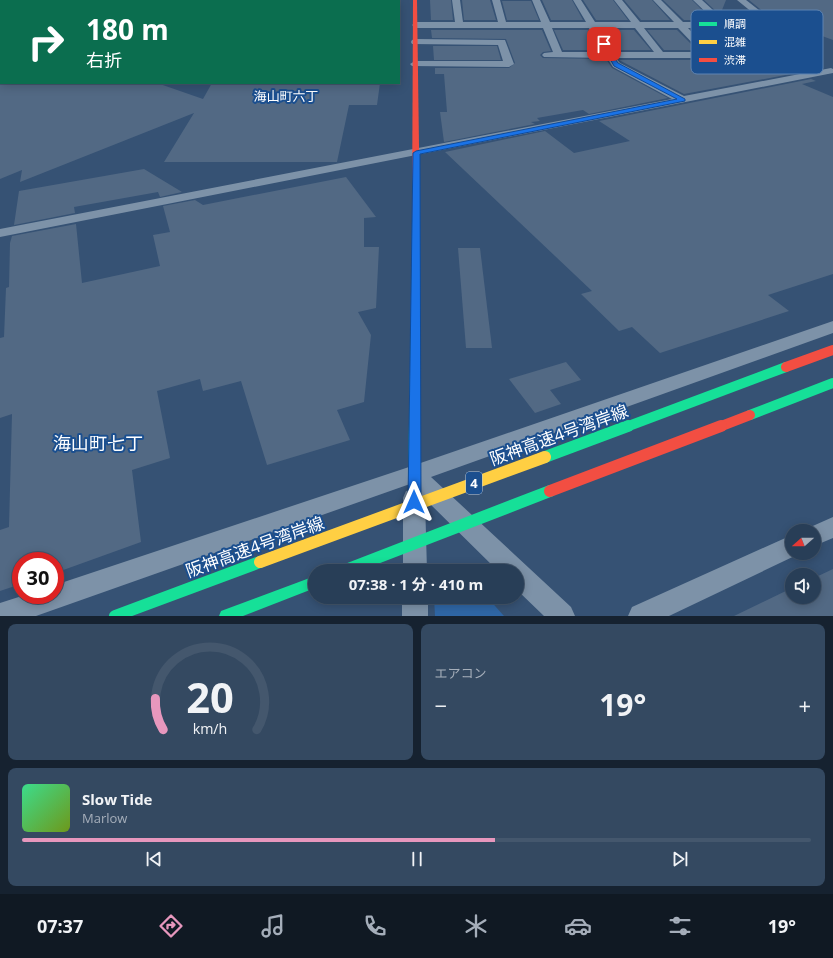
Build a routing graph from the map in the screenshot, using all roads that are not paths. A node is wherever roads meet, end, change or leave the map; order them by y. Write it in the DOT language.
graph roads {
  1 [pos="415,0"];
  2 [pos="456,0"];
  3 [pos="496,0"];
  4 [pos="536,0"];
  5 [pos="577,0"];
  6 [pos="618,0"];
  7 [pos="657,0"];
  8 [pos="697,0"];
  9 [pos="741,0"];
  10 [pos="708,10"];
  11 [pos="753,10"];
  12 [pos="416,25"];
  13 [pos="459,25"];
  14 [pos="503,25"];
  15 [pos="546,25"];
  16 [pos="592,25"];
  17 [pos="638,25"];
  18 [pos="682,25"];
  19 [pos="691,25"];
  20 [pos="691,35"];
  21 [pos="415,42"];
  22 [pos="610,54"];
  23 [pos="660,54"];
  24 [pos="691,54"];
  25 [pos="546,55"];
  26 [pos="559,55"];
  27 [pos="415,64"];
  28 [pos="823,64"];
  29 [pos="832,71"];
  30 [pos="817,74"];
  31 [pos="683,100"];
  32 [pos="416,153"];
  33 [pos="0,233"];
  34 [pos="833,327"];
  35 [pos="833,350"];
  36 [pos="833,383"];
  37 [pos="414,474"];
  38 [pos="833,527"];
  39 [pos="821,533"];
  40 [pos="785,549"];
  41 [pos="361,564"];
  42 [pos="415,564"];
  43 [pos="508,564"];
  44 [pos="524,580"];
  45 [pos="308,585"];
  46 [pos="415,604"];
  47 [pos="0,616"];
  48 [pos="115,616"];
  49 [pos="226,616"];
  50 [pos="415,616"];
  51 [pos="562,616"];
  52 [pos="642,616"];
  1 -- 12 [label="main road"];
  2 -- 13 [label="street"];
  3 -- 14 [label="street"];
  4 -- 15 [label="street"];
  5 -- 16 [label="street"];
  6 -- 17 [label="street"];
  7 -- 18 [label="street"];
  8 -- 10 [label="street"];
  9 -- 11 [label="street"];
  12 -- 13 [label="street"];
  12 -- 21 [label="main road"];
  13 -- 14 [label="street"];
  14 -- 15 [label="street"];
  15 -- 16 [label="street"];
  15 -- 26 [label="street"];
  16 -- 17 [label="street"];
  16 -- 22 [label="street"];
  17 -- 18 [label="street"];
  17 -- 23 [label="street"];
  18 -- 19 [label="street"];
  18 -- 20 [label="street"];
  21 -- 27 [label="main road"];
  21 -- 27 [label="street"];
  22 -- 23 [label="street"];
  22 -- 26 [label="street"];
  22 -- 31 [label="street"];
  23 -- 24 [label="street"];
  25 -- 26 [label="street"];
  27 -- 32 [label="main road"];
  28 -- 29 [label="street"];
  30 -- 31 [label="street"];
  31 -- 32 [label="street"];
  32 -- 33 [label="street"];
  32 -- 37 [label="main road"];
  34 -- 37 [label="street"];
  35 -- 48 [label="main road, 阪神高速4号湾岸線 / 4, bridge"];
  36 -- 41 [label="main road, bridge"];
  37 -- 42 [label="street"];
  37 -- 43 [label="street"];
  37 -- 47 [label="street"];
  38 -- 39 [label="street"];
  40 -- 52 [label="street"];
  44 -- 51 [label="street"];
  45 -- 49 [label="main road"];
  46 -- 50 [label="street"];
}
